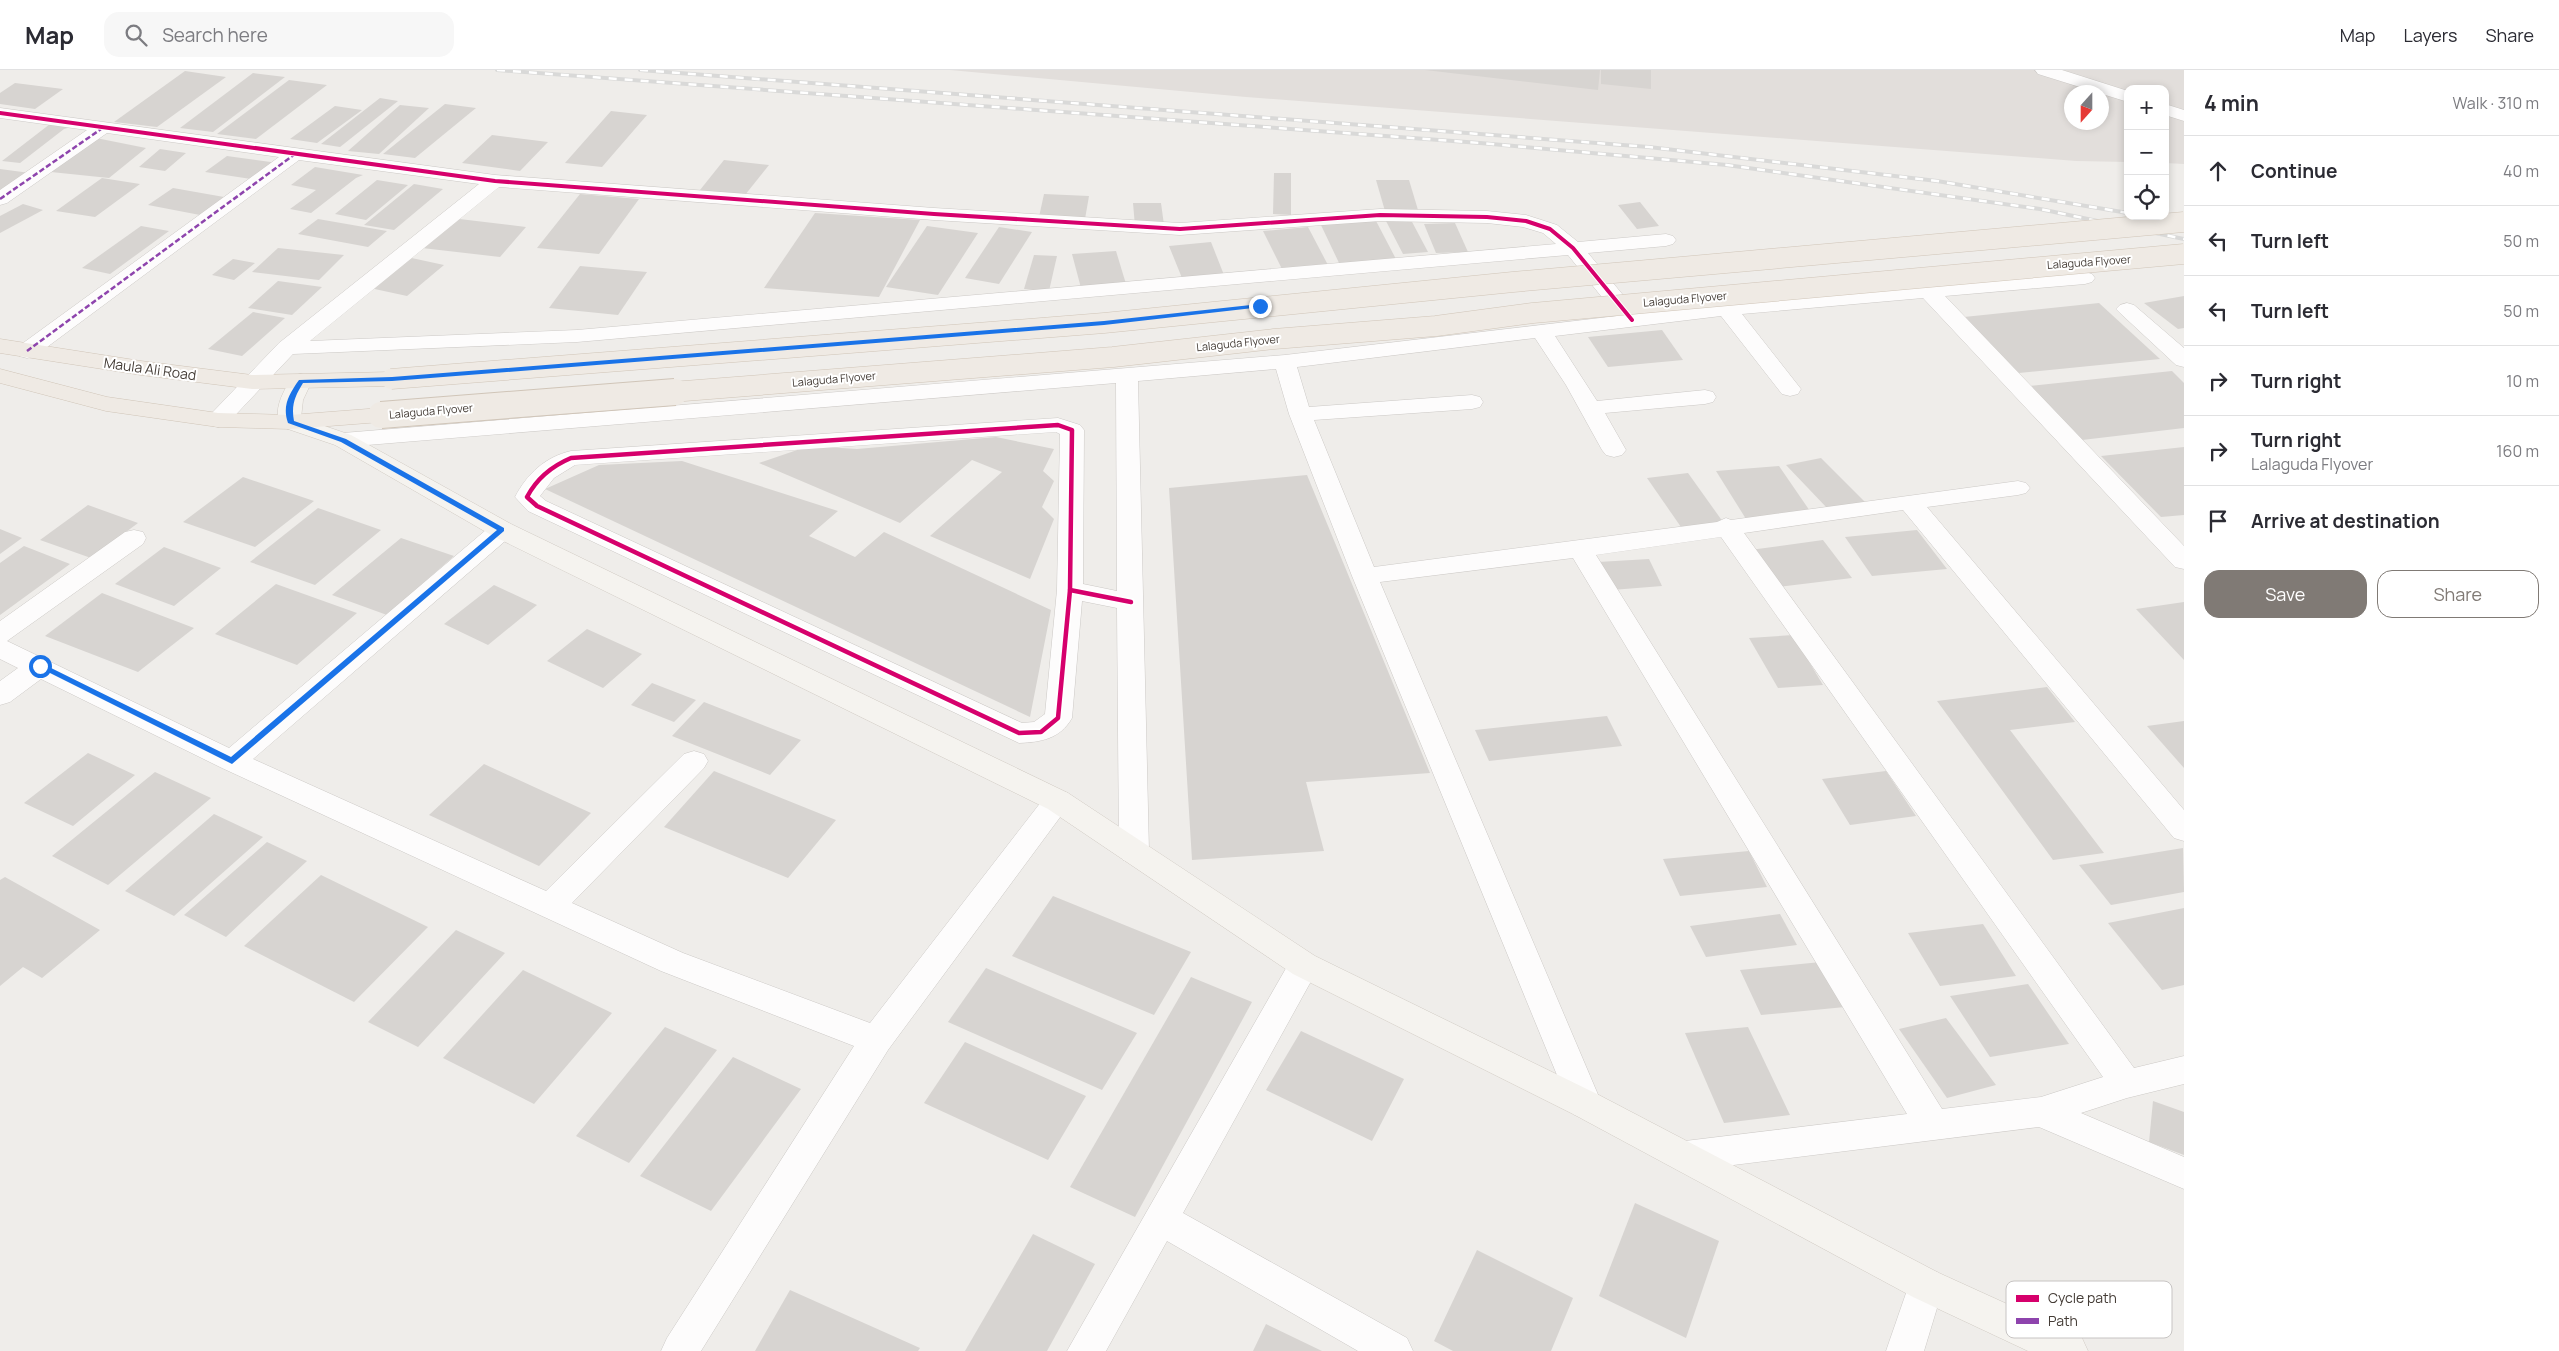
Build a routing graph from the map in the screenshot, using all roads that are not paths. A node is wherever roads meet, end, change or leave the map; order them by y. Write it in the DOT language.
graph roads {
  1 [pos="2044,70"];
  2 [pos="2124,96"];
  3 [pos="2169,110"];
  4 [pos="0,113"];
  5 [pos="2184,116"];
  6 [pos="104,127"];
  7 [pos="296,153"];
  8 [pos="495,181"];
  9 [pos="0,200"];
  10 [pos="2184,222"];
  11 [pos="1666,240"];
  12 [pos="1573,248"];
  13 [pos="2184,254"];
  14 [pos="2084,278"];
  15 [pos="1929,292"];
  16 [pos="1727,309"];
  17 [pos="2127,309"];
  18 [pos="1632,320"];
  19 [pos="1542,331"];
  20 [pos="0,346"];
  21 [pos="287,348"];
  22 [pos="27,351"];
  23 [pos="2184,360"];
  24 [pos="1285,362"];
  25 [pos="141,368"];
  26 [pos="0,376"];
  27 [pos="1127,377"];
  28 [pos="302,381"];
  29 [pos="252,382"];
  30 [pos="1790,389"];
  31 [pos="1705,397"];
  32 [pos="1472,402"];
  33 [pos="106,404"];
  34 [pos="1590,408"];
  35 [pos="1300,414"];
  36 [pos="218,420"];
  37 [pos="290,422"];
  38 [pos="343,440"];
  39 [pos="1614,450"];
  40 [pos="2018,488"];
  41 [pos="1909,502"];
  42 [pos="1726,526"];
  43 [pos="502,530"];
  44 [pos="134,538"];
  45 [pos="1580,549"];
  46 [pos="2184,561"];
  47 [pos="1365,576"];
  48 [pos="1070,590"];
  49 [pos="1131,602"];
  50 [pos="0,634"];
  51 [pos="0,648"];
  52 [pos="40,666"];
  53 [pos="0,695"];
  54 [pos="232,761"];
  55 [pos="694,761"];
  56 [pos="1058,801"];
  57 [pos="2184,830"];
  58 [pos="1134,852"];
  59 [pos="551,905"];
  60 [pos="1304,965"];
  61 [pos="876,1040"];
  62 [pos="2184,1070"];
  63 [pos="2127,1084"];
  64 [pos="1585,1104"];
  65 [pos="2041,1112"];
  66 [pos="1932,1124"];
  67 [pos="1685,1156"];
  68 [pos="2184,1174"];
  69 [pos="1161,1219"];
  70 [pos="1926,1285"];
  71 [pos="2006,1322"];
  72 [pos="2041,1338"];
  73 [pos="680,1351"];
  74 [pos="1086,1351"];
  75 [pos="1394,1351"];
  76 [pos="1905,1351"];
  77 [pos="2069,1351"];
  1 -- 2 [label="street"];
  3 -- 5 [label="street"];
  4 -- 6 [label="street"];
  6 -- 7 [label="street"];
  6 -- 9 [label="street"];
  7 -- 8 [label="street"];
  7 -- 22 [label="street"];
  8 -- 12 [label="street"];
  8 -- 21 [label="street"];
  10 -- 28 [label="main road, bridge"];
  11 -- 12 [label="street"];
  12 -- 18 [label="street"];
  12 -- 21 [label="street"];
  13 -- 37 [label="main road, Lalaguda Flyover, bridge"];
  14 -- 15 [label="street"];
  15 -- 16 [label="street"];
  15 -- 46 [label="street"];
  16 -- 18 [label="street"];
  16 -- 30 [label="street"];
  17 -- 23 [label="street"];
  18 -- 19 [label="street"];
  19 -- 24 [label="street"];
  19 -- 34 [label="street"];
  20 -- 22 [label="main road, Maula Ali Road"];
  21 -- 29 [label="street"];
  22 -- 25 [label="main road, Maula Ali Road"];
  24 -- 27 [label="street"];
  24 -- 35 [label="street"];
  25 -- 29 [label="main road, Maula Ali Road"];
  25 -- 33 [label="main road"];
  26 -- 33 [label="main road"];
  27 -- 38 [label="street"];
  27 -- 49 [label="street"];
  28 -- 29 [label="main road, Maula Ali Road"];
  28 -- 37 [label="main road"];
  29 -- 36 [label="street"];
  31 -- 34 [label="street"];
  32 -- 35 [label="street"];
  33 -- 36 [label="main road"];
  34 -- 39 [label="street"];
  35 -- 47 [label="street"];
  36 -- 37 [label="main road"];
  37 -- 38 [label="main road"];
  38 -- 43 [label="main road"];
  40 -- 41 [label="street"];
  41 -- 42 [label="street"];
  41 -- 57 [label="street"];
  42 -- 45 [label="street"];
  42 -- 63 [label="street"];
  43 -- 54 [label="street"];
  43 -- 56 [label="main road"];
  44 -- 50 [label="street"];
  45 -- 47 [label="street"];
  45 -- 66 [label="street"];
  47 -- 64 [label="street"];
  48 -- 48 [label="street"];
  48 -- 49 [label="street"];
  49 -- 58 [label="street"];
  51 -- 52 [label="street"];
  52 -- 53 [label="street"];
  52 -- 54 [label="street"];
  54 -- 59 [label="street"];
  55 -- 59 [label="street"];
  56 -- 58 [label="main road"];
  56 -- 61 [label="street"];
  58 -- 60 [label="main road"];
  59 -- 61 [label="street"];
  60 -- 64 [label="main road"];
  60 -- 69 [label="street"];
  61 -- 73 [label="street"];
  62 -- 63 [label="street"];
  63 -- 65 [label="street"];
  64 -- 67 [label="main road"];
  65 -- 66 [label="street"];
  65 -- 68 [label="street"];
  66 -- 67 [label="street"];
  67 -- 70 [label="main road"];
  69 -- 74 [label="street"];
  69 -- 75 [label="street"];
  70 -- 71 [label="main road"];
  70 -- 76 [label="street"];
  72 -- 77 [label="main road"];
}
